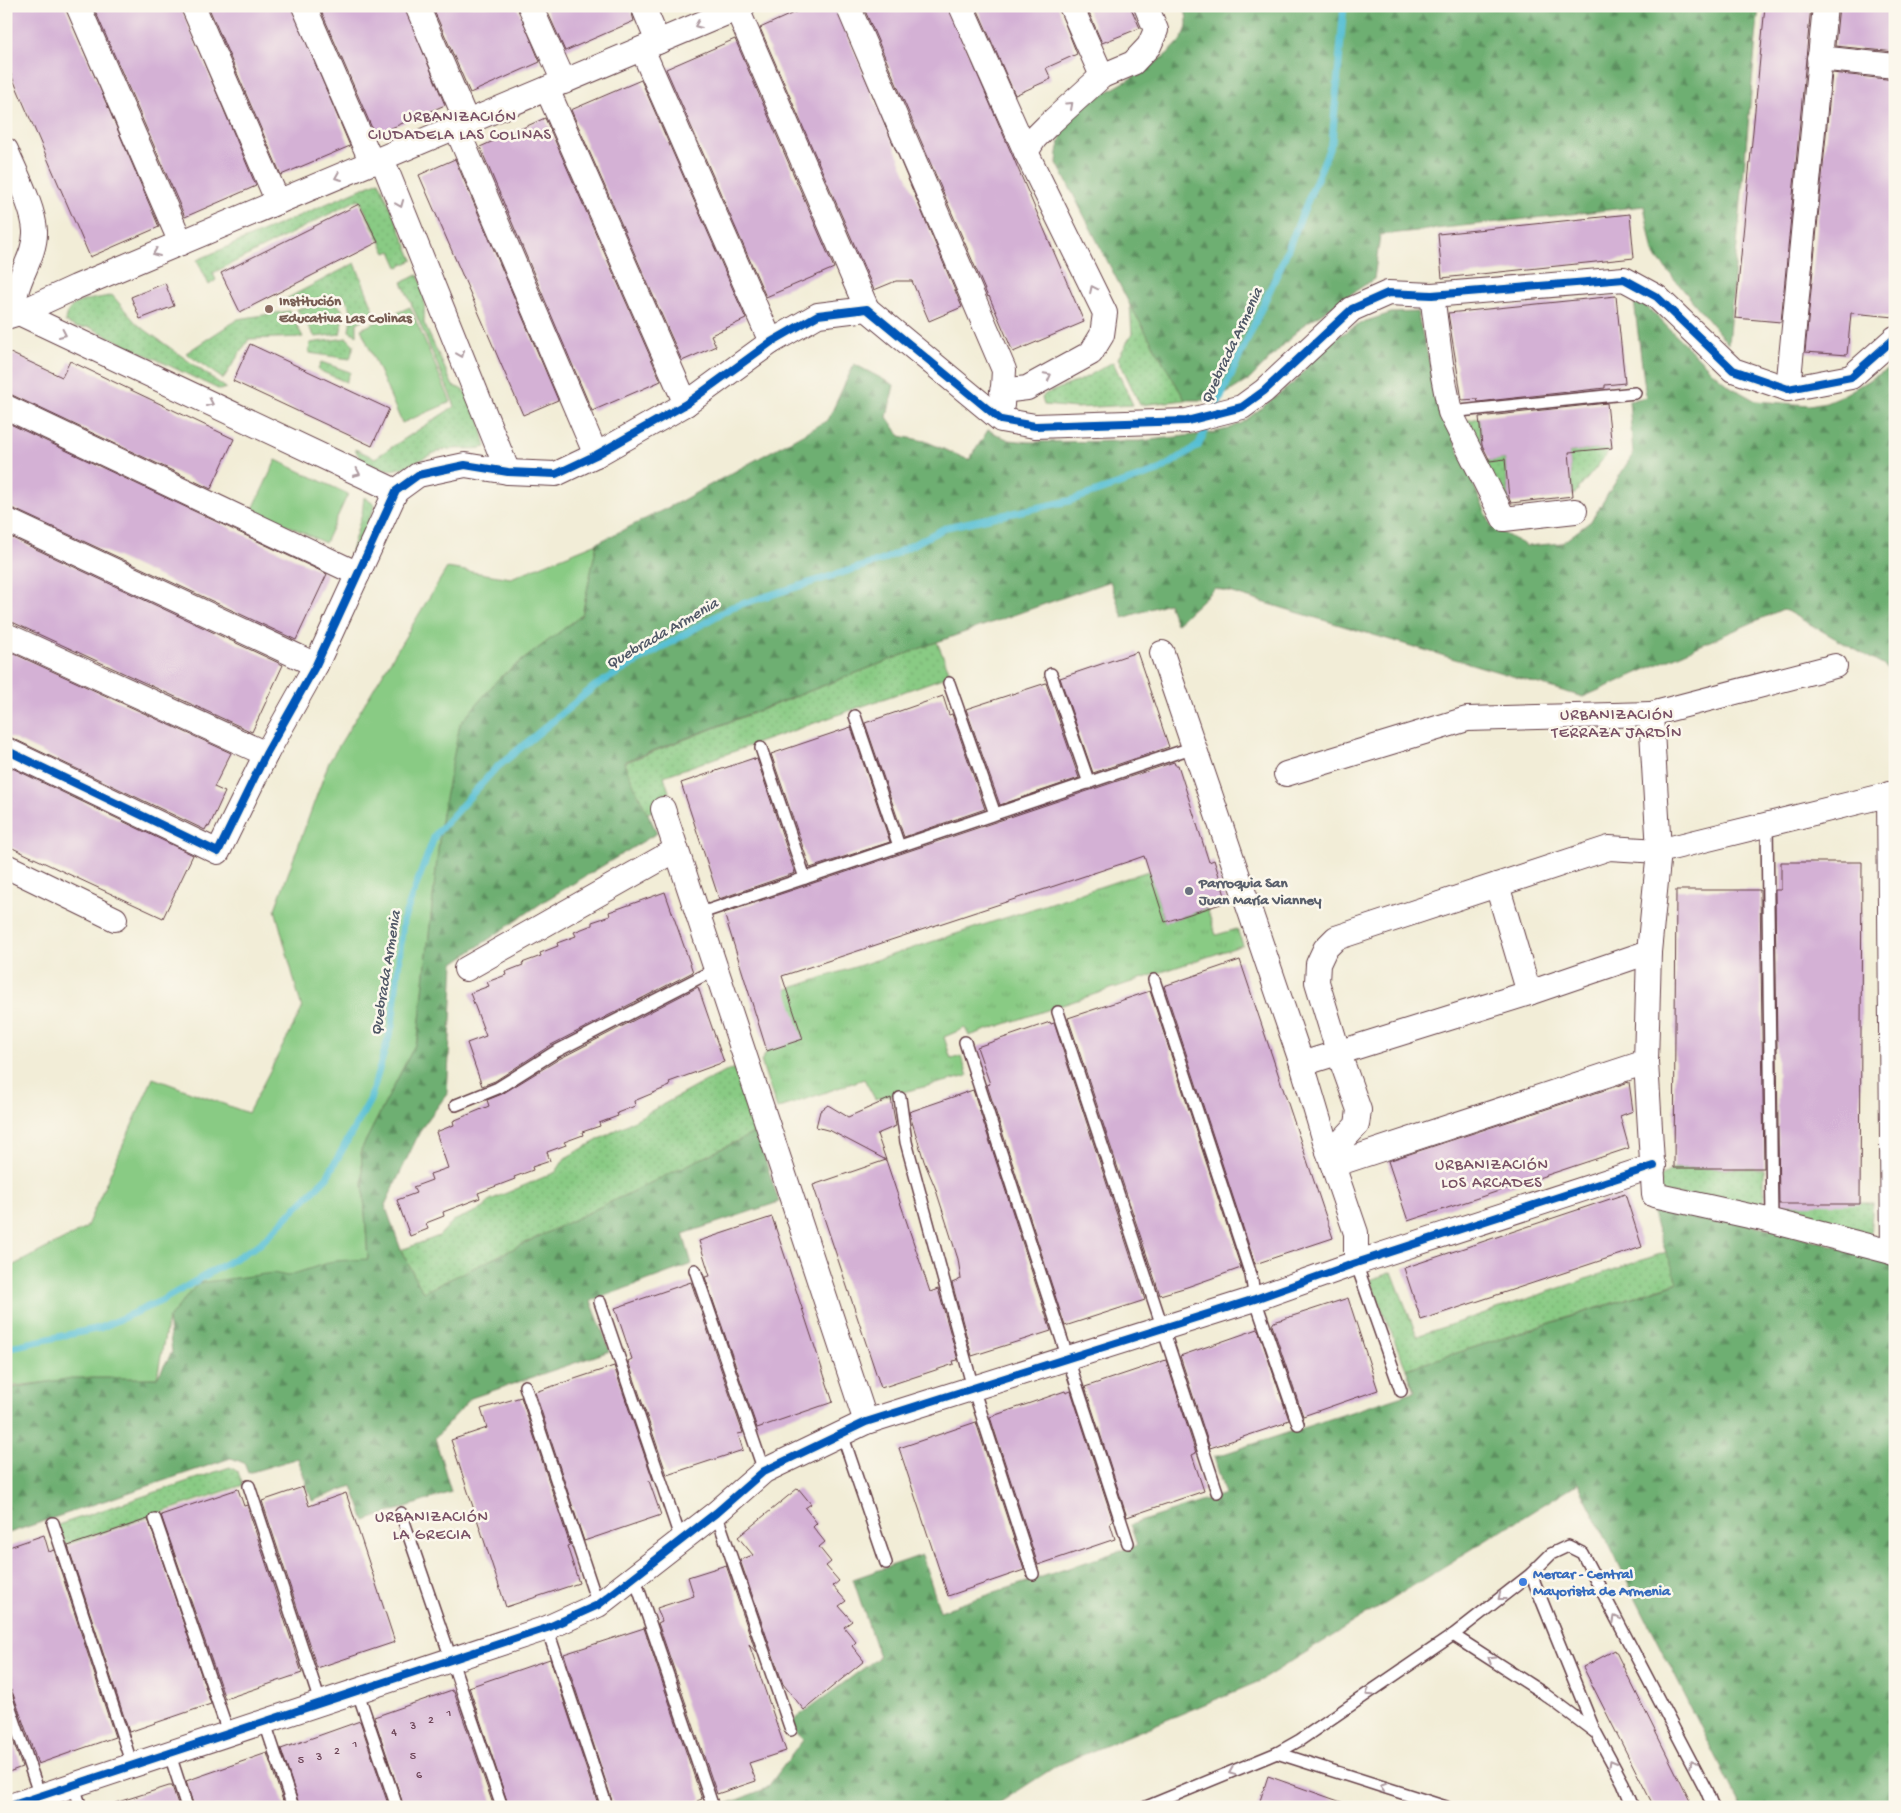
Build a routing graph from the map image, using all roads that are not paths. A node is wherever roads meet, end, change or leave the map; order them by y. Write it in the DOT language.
graph roads {
  1 [pos="78,6"];
  2 [pos="193,6"];
  3 [pos="304,6"];
  4 [pos="417,6"];
  5 [pos="530,6"];
  6 [pos="643,6"];
  7 [pos="848,6"];
  8 [pos="961,6"];
  9 [pos="1071,6"];
  10 [pos="1146,6"];
  11 [pos="1824,6"];
  12 [pos="740,8"];
  13 [pos="650,45"];
  14 [pos="1819,58"];
  15 [pos="1895,66"];
  16 [pos="1102,76"];
  17 [pos="555,85"];
  18 [pos="462,125"];
  19 [pos="6,150"];
  20 [pos="1026,152"];
  21 [pos="377,161"];
  22 [pos="278,202"];
  23 [pos="181,243"];
  24 [pos="1432,295"];
  25 [pos="867,310"];
  26 [pos="13,315"];
  27 [pos="1895,338"];
  28 [pos="771,342"];
  29 [pos="1788,389"];
  30 [pos="1002,391"];
  31 [pos="1635,393"];
  32 [pos="686,404"];
  33 [pos="6,407"];
  34 [pos="1450,412"];
  35 [pos="1001,420"];
  36 [pos="596,455"];
  37 [pos="508,472"];
  38 [pos="396,491"];
  39 [pos="1575,511"];
  40 [pos="6,520"];
  41 [pos="358,574"];
  42 [pos="6,635"];
  43 [pos="1162,653"];
  44 [pos="316,666"];
  45 [pos="1835,666"];
  46 [pos="1051,674"];
  47 [pos="949,682"];
  48 [pos="1651,714"];
  49 [pos="855,716"];
  50 [pos="761,748"];
  51 [pos="1194,748"];
  52 [pos="6,750"];
  53 [pos="266,754"];
  54 [pos="1286,774"];
  55 [pos="1089,783"];
  56 [pos="1892,794"];
  57 [pos="663,809"];
  58 [pos="995,814"];
  59 [pos="1767,824"];
  60 [pos="899,846"];
  61 [pos="676,850"];
  62 [pos="1659,851"];
  63 [pos="6,866"];
  64 [pos="805,878"];
  65 [pos="1497,885"];
  66 [pos="698,914"];
  67 [pos="115,919"];
  68 [pos="1649,952"];
  69 [pos="466,969"];
  70 [pos="716,969"];
  71 [pos="1154,980"];
  72 [pos="1529,993"];
  73 [pos="1058,1012"];
  74 [pos="965,1042"];
  75 [pos="1338,1051"];
  76 [pos="1646,1062"];
  77 [pos="1302,1064"];
  78 [pos="900,1098"];
  79 [pos="456,1105"];
  80 [pos="1893,1144"];
  81 [pos="1331,1158"];
  82 [pos="1654,1166"];
  83 [pos="1772,1221"];
  84 [pos="1894,1253"];
  85 [pos="1356,1263"];
  86 [pos="695,1270"];
  87 [pos="1255,1299"];
  88 [pos="600,1302"];
  89 [pos="1163,1328"];
  90 [pos="1068,1358"];
  91 [pos="525,1386"];
  92 [pos="973,1388"];
  93 [pos="1400,1391"];
  94 [pos="866,1422"];
  95 [pos="1298,1424"];
  96 [pos="842,1434"];
  97 [pos="764,1471"];
  98 [pos="249,1486"];
  99 [pos="1217,1492"];
  100 [pos="401,1513"];
  101 [pos="716,1513"];
  102 [pos="155,1519"];
  103 [pos="53,1523"];
  104 [pos="681,1540"];
  105 [pos="1128,1543"];
  106 [pos="886,1563"];
  107 [pos="1033,1574"];
  108 [pos="1531,1574"];
  109 [pos="634,1576"];
  110 [pos="598,1605"];
  111 [pos="547,1628"];
  112 [pos="1452,1635"];
  113 [pos="452,1658"];
  114 [pos="357,1690"];
  115 [pos="6,1696"];
  116 [pos="320,1702"];
  117 [pos="264,1720"];
  118 [pos="791,1730"];
  119 [pos="228,1732"];
  120 [pos="1596,1733"];
  121 [pos="169,1752"];
  122 [pos="1277,1753"];
  123 [pos="132,1765"];
  124 [pos="73,1784"];
  125 [pos="40,1796"];
  126 [pos="7,1807"];
  127 [pos="81,1807"];
  128 [pos="187,1807"];
  129 [pos="293,1807"];
  130 [pos="397,1807"];
  131 [pos="502,1807"];
  132 [pos="607,1807"];
  133 [pos="713,1807"];
  134 [pos="1146,1807"];
  135 [pos="1446,1807"];
  136 [pos="1633,1807"];
  137 [pos="1713,1807"];
  1 -- 23 [label="street"];
  2 -- 22 [label="street"];
  3 -- 21 [label="street"];
  4 -- 18 [label="street"];
  5 -- 17 [label="street"];
  6 -- 13 [label="street"];
  7 -- 30 [label="street"];
  8 -- 20 [label="street"];
  9 -- 16 [label="street"];
  10 -- 16 [label="street"];
  11 -- 14 [label="street"];
  12 -- 13 [label="street, one-way"];
  12 -- 25 [label="street"];
  13 -- 17 [label="street"];
  13 -- 28 [label="street"];
  14 -- 15 [label="street"];
  14 -- 29 [label="street"];
  20 -- 16 [label="street, one-way"];
  17 -- 18 [label="street"];
  17 -- 32 [label="street"];
  18 -- 21 [label="street"];
  18 -- 36 [label="street"];
  19 -- 26 [label="street"];
  30 -- 20 [label="street, one-way"];
  21 -- 22 [label="street, one-way"];
  21 -- 37 [label="street, one-way"];
  22 -- 23 [label="street"];
  23 -- 26 [label="street, one-way"];
  24 -- 29 [label="street"];
  24 -- 34 [label="street"];
  24 -- 35 [label="street"];
  25 -- 28 [label="street"];
  25 -- 35 [label="street"];
  26 -- 38 [label="street, one-way"];
  27 -- 29 [label="street"];
  28 -- 32 [label="street"];
  30 -- 35 [label="street"];
  31 -- 34 [label="lane"];
  32 -- 36 [label="street"];
  33 -- 41 [label="street"];
  34 -- 39 [label="street"];
  36 -- 37 [label="street"];
  37 -- 38 [label="street"];
  38 -- 41 [label="street"];
  40 -- 44 [label="street"];
  41 -- 44 [label="street"];
  42 -- 53 [label="street"];
  43 -- 51 [label="street"];
  44 -- 53 [label="street"];
  45 -- 48 [label="street"];
  46 -- 55 [label="lane"];
  47 -- 58 [label="lane"];
  48 -- 54 [label="street"];
  48 -- 62 [label="street"];
  49 -- 60 [label="lane"];
  50 -- 64 [label="lane"];
  51 -- 55 [label="lane"];
  51 -- 77 [label="street"];
  52 -- 53 [label="street"];
  55 -- 58 [label="lane"];
  56 -- 59 [label="street"];
  56 -- 80 [label="street"];
  57 -- 61 [label="street"];
  58 -- 60 [label="lane"];
  59 -- 62 [label="street"];
  59 -- 83 [label="lane"];
  60 -- 64 [label="lane"];
  61 -- 66 [label="street"];
  61 -- 69 [label="street"];
  62 -- 65 [label="street"];
  62 -- 68 [label="street"];
  63 -- 67 [label="street"];
  64 -- 66 [label="lane"];
  65 -- 72 [label="street"];
  65 -- 75 [label="street"];
  66 -- 70 [label="street"];
  68 -- 72 [label="street"];
  68 -- 76 [label="street"];
  70 -- 79 [label="lane"];
  70 -- 94 [label="street"];
  71 -- 87 [label="lane"];
  72 -- 75 [label="street"];
  73 -- 89 [label="lane"];
  74 -- 90 [label="lane"];
  75 -- 77 [label="street"];
  75 -- 81 [label="street"];
  76 -- 81 [label="street"];
  76 -- 82 [label="street"];
  77 -- 81 [label="street"];
  78 -- 92 [label="lane"];
  80 -- 84 [label="street"];
  81 -- 85 [label="street"];
  82 -- 83 [label="street"];
  82 -- 85 [label="street"];
  83 -- 84 [label="street"];
  85 -- 87 [label="street"];
  85 -- 93 [label="lane"];
  86 -- 97 [label="lane"];
  87 -- 89 [label="street"];
  87 -- 95 [label="lane"];
  88 -- 104 [label="lane"];
  89 -- 90 [label="street"];
  89 -- 99 [label="lane"];
  90 -- 92 [label="street"];
  90 -- 105 [label="lane"];
  91 -- 110 [label="lane"];
  92 -- 94 [label="street"];
  92 -- 107 [label="lane"];
  94 -- 96 [label="street"];
  96 -- 97 [label="street"];
  96 -- 106 [label="lane"];
  97 -- 101 [label="street"];
  98 -- 116 [label="lane"];
  100 -- 113 [label="lane"];
  101 -- 104 [label="street"];
  101 -- 118 [label="lane"];
  102 -- 119 [label="lane"];
  103 -- 123 [label="lane"];
  104 -- 109 [label="street"];
  108 -- 112 [label="lane, one-way"];
  108 -- 120 [label="lane"];
  137 -- 108 [label="lane, one-way"];
  109 -- 110 [label="street"];
  109 -- 133 [label="lane"];
  110 -- 111 [label="street"];
  111 -- 113 [label="street"];
  111 -- 132 [label="lane"];
  120 -- 112 [label="lane, one-way"];
  112 -- 122 [label="lane, one-way"];
  113 -- 114 [label="street"];
  113 -- 131 [label="lane"];
  114 -- 116 [label="street"];
  114 -- 130 [label="lane"];
  115 -- 125 [label="lane"];
  116 -- 117 [label="street"];
  117 -- 119 [label="street"];
  117 -- 129 [label="lane"];
  119 -- 121 [label="street"];
  136 -- 120 [label="lane, one-way"];
  121 -- 123 [label="street"];
  121 -- 128 [label="lane"];
  122 -- 134 [label="lane, one-way"];
  135 -- 122 [label="lane, one-way"];
  123 -- 124 [label="street"];
  124 -- 125 [label="street"];
  124 -- 127 [label="lane"];
  125 -- 126 [label="street"];
}
